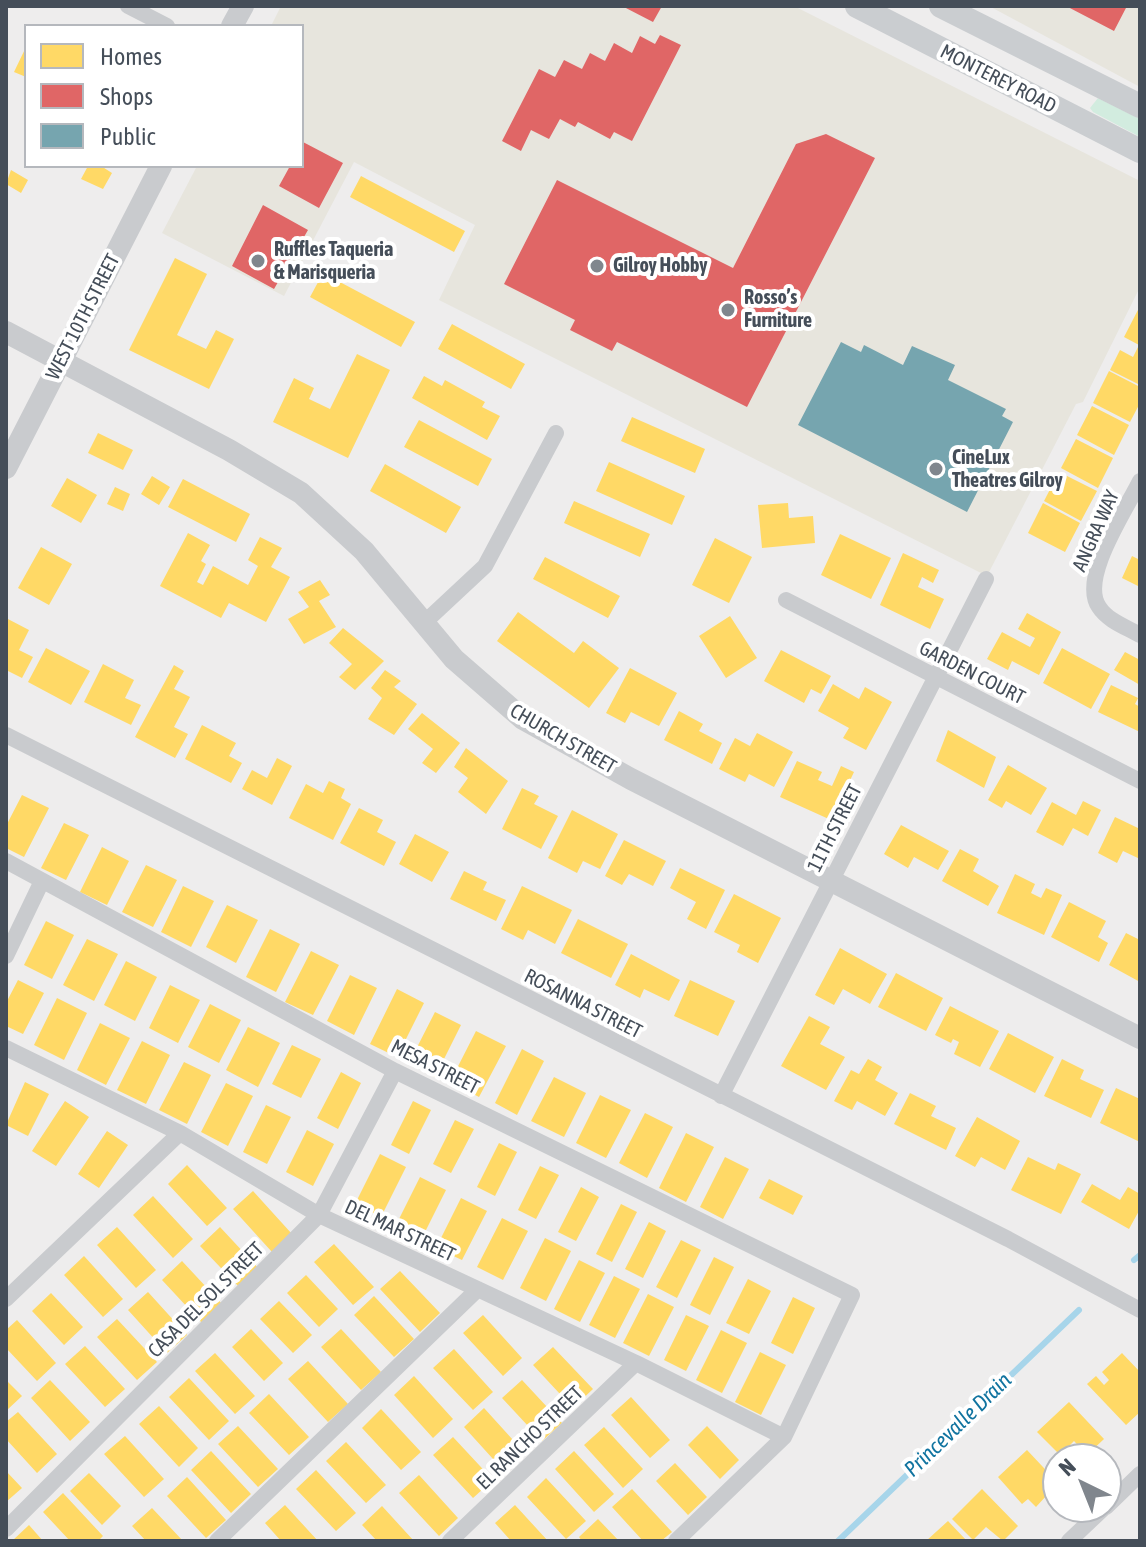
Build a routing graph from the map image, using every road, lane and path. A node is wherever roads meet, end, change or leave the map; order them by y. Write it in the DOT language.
graph roads {
  1 [pos="128,6"];
  2 [pos="243,6"];
  3 [pos="857,6"];
  4 [pos="941,6"];
  5 [pos="163,24"];
  6 [pos="233,24"];
  7 [pos="1140,106"];
  8 [pos="1140,151"];
  9 [pos="160,168"];
  10 [pos="6,332"];
  11 [pos="59,362"];
  12 [pos="556,433"];
  13 [pos="6,468"];
  14 [pos="1140,481"];
  15 [pos="986,579"];
  16 [pos="786,600"];
  17 [pos="425,622"];
  18 [pos="1140,635"];
  19 [pos="936,676"];
  20 [pos="6,735"];
  21 [pos="1140,781"];
  22 [pos="6,861"];
  23 [pos="831,880"];
  24 [pos="42,881"];
  25 [pos="6,956"];
  26 [pos="1140,1038"];
  27 [pos="6,1048"];
  28 [pos="395,1071"];
  29 [pos="721,1096"];
  30 [pos="180,1133"];
  31 [pos="319,1215"];
  32 [pos="478,1289"];
  33 [pos="6,1299"];
  34 [pos="1140,1310"];
  35 [pos="636,1363"];
  36 [pos="784,1437"];
  37 [pos="1140,1474"];
  38 [pos="1122,1491"];
  39 [pos="1089,1523"];
  40 [pos="6,1529"];
  41 [pos="217,1541"];
  42 [pos="450,1541"];
  43 [pos="676,1541"];
  44 [pos="1069,1541"];
  1 -- 5 [label="street"];
  2 -- 6 [label="street"];
  3 -- 8 [label="main road, MONTEREY ROAD"];
  4 -- 7 [label="main road, MONTEREY ROAD"];
  9 -- 11 [label="street, WEST 10TH STREET"];
  10 -- 11 [label="street, CHURCH STREET"];
  11 -- 13 [label="street, WEST 10TH STREET"];
  11 -- 17 [label="street, CHURCH STREET"];
  12 -- 17 [label="street"];
  14 -- 18 [label="street, ANGRA WAY"];
  15 -- 19 [label="street, 11TH STREET"];
  16 -- 19 [label="street, GARDEN COURT"];
  17 -- 23 [label="street, CHURCH STREET"];
  19 -- 21 [label="street, GARDEN COURT"];
  19 -- 23 [label="street, 11TH STREET"];
  20 -- 29 [label="street, ROSANNA STREET"];
  22 -- 24 [label="street, MESA STREET"];
  23 -- 26 [label="street, CHURCH STREET"];
  23 -- 29 [label="street, 11TH STREET"];
  24 -- 25 [label="street"];
  24 -- 28 [label="street, MESA STREET"];
  27 -- 30 [label="street, DEL MAR STREET"];
  28 -- 31 [label="street, CASA DEL SOL STREET"];
  28 -- 36 [label="street, MESA STREET"];
  29 -- 34 [label="street, ROSANNA STREET"];
  30 -- 31 [label="street, DEL MAR STREET"];
  30 -- 33 [label="street"];
  31 -- 32 [label="street, DEL MAR STREET"];
  31 -- 40 [label="street, CASA DEL SOL STREET"];
  32 -- 35 [label="street, DEL MAR STREET"];
  32 -- 41 [label="street"];
  35 -- 36 [label="street, DEL MAR STREET"];
  35 -- 42 [label="street, EL RANCHO STREET"];
  36 -- 43 [label="street"];
  37 -- 38 [label="street"];
  39 -- 44 [label="street"];
}
